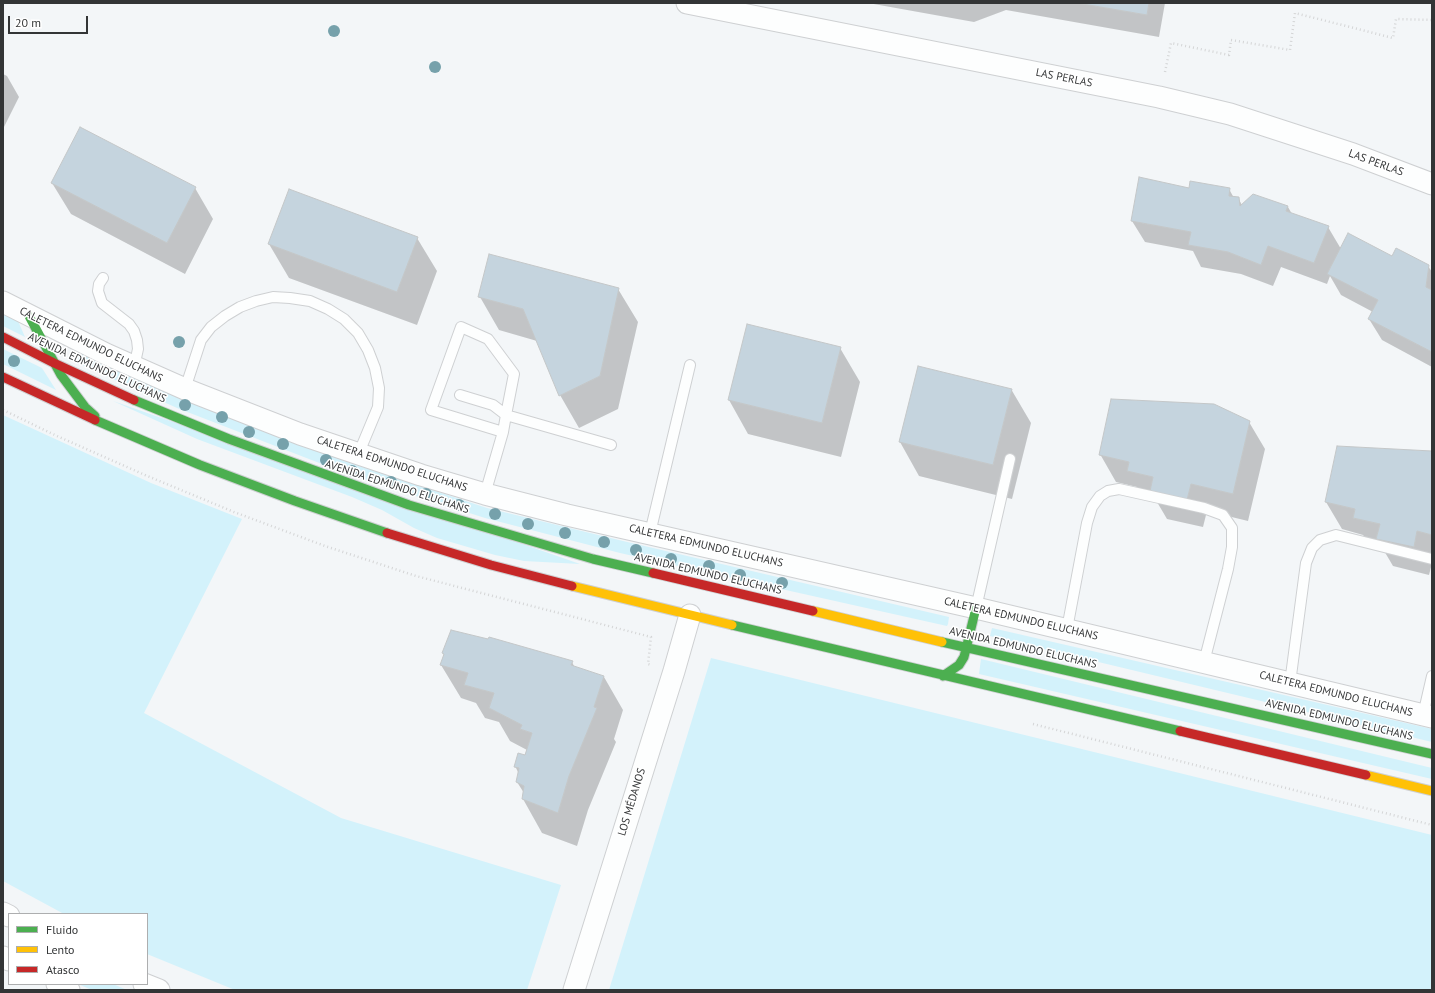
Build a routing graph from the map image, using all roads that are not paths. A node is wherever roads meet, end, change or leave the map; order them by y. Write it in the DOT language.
graph roads {
  1 [pos="687,3"];
  2 [pos="1432,184"];
  3 [pos="104,278"];
  4 [pos="3,302"];
  5 [pos="29,316"];
  6 [pos="3,337"];
  7 [pos="54,363"];
  8 [pos="690,365"];
  9 [pos="132,366"];
  10 [pos="3,377"];
  11 [pos="185,389"];
  12 [pos="460,395"];
  13 [pos="506,415"];
  14 [pos="103,424"];
  15 [pos="503,432"];
  16 [pos="611,445"];
  17 [pos="358,455"];
  18 [pos="1010,459"];
  19 [pos="485,494"];
  20 [pos="650,533"];
  21 [pos="1432,559"];
  22 [pos="976,608"];
  23 [pos="690,615"];
  24 [pos="1067,629"];
  25 [pos="967,648"];
  26 [pos="1204,662"];
  27 [pos="943,676"];
  28 [pos="1432,676"];
  29 [pos="1290,683"];
  30 [pos="1427,716"];
  31 [pos="1432,754"];
  32 [pos="1432,791"];
  33 [pos="59,985"];
  34 [pos="146,985"];
  35 [pos="69,990"];
  36 [pos="159,990"];
  37 [pos="574,990"];
  1 -- 2 [label="street, LAS PERLAS"];
  3 -- 9 [label="lane"];
  4 -- 5 [label="street, CALETERA EDMUNDO ELUCHANS"];
  5 -- 7 [label="main road"];
  5 -- 9 [label="street, CALETERA EDMUNDO ELUCHANS"];
  6 -- 7 [label="main road, AVENIDA EDMUNDO ELUCHANS"];
  7 -- 14 [label="main road"];
  7 -- 25 [label="main road, AVENIDA EDMUNDO ELUCHANS"];
  8 -- 20 [label="lane"];
  9 -- 11 [label="street, CALETERA EDMUNDO ELUCHANS"];
  10 -- 14 [label="main road"];
  11 -- 17 [label="street, CALETERA EDMUNDO ELUCHANS"];
  11 -- 17 [label="lane"];
  12 -- 13 [label="lane"];
  13 -- 15 [label="lane"];
  13 -- 15 [label="lane"];
  13 -- 16 [label="lane"];
  14 -- 23 [label="main road"];
  15 -- 19 [label="lane"];
  17 -- 19 [label="street, CALETERA EDMUNDO ELUCHANS"];
  18 -- 22 [label="lane"];
  19 -- 20 [label="street, CALETERA EDMUNDO ELUCHANS"];
  20 -- 22 [label="street, CALETERA EDMUNDO ELUCHANS"];
  21 -- 29 [label="lane"];
  22 -- 24 [label="street, CALETERA EDMUNDO ELUCHANS"];
  22 -- 25 [label="main road"];
  23 -- 27 [label="main road"];
  23 -- 37 [label="street, LOS MÉDANOS"];
  24 -- 26 [label="street, CALETERA EDMUNDO ELUCHANS"];
  24 -- 26 [label="lane"];
  25 -- 27 [label="main road"];
  25 -- 31 [label="main road, AVENIDA EDMUNDO ELUCHANS"];
  26 -- 29 [label="street, CALETERA EDMUNDO ELUCHANS"];
  27 -- 32 [label="main road"];
  28 -- 30 [label="lane"];
  29 -- 30 [label="street, CALETERA EDMUNDO ELUCHANS"];
  33 -- 35 [label="street"];
  34 -- 36 [label="street"];
}
